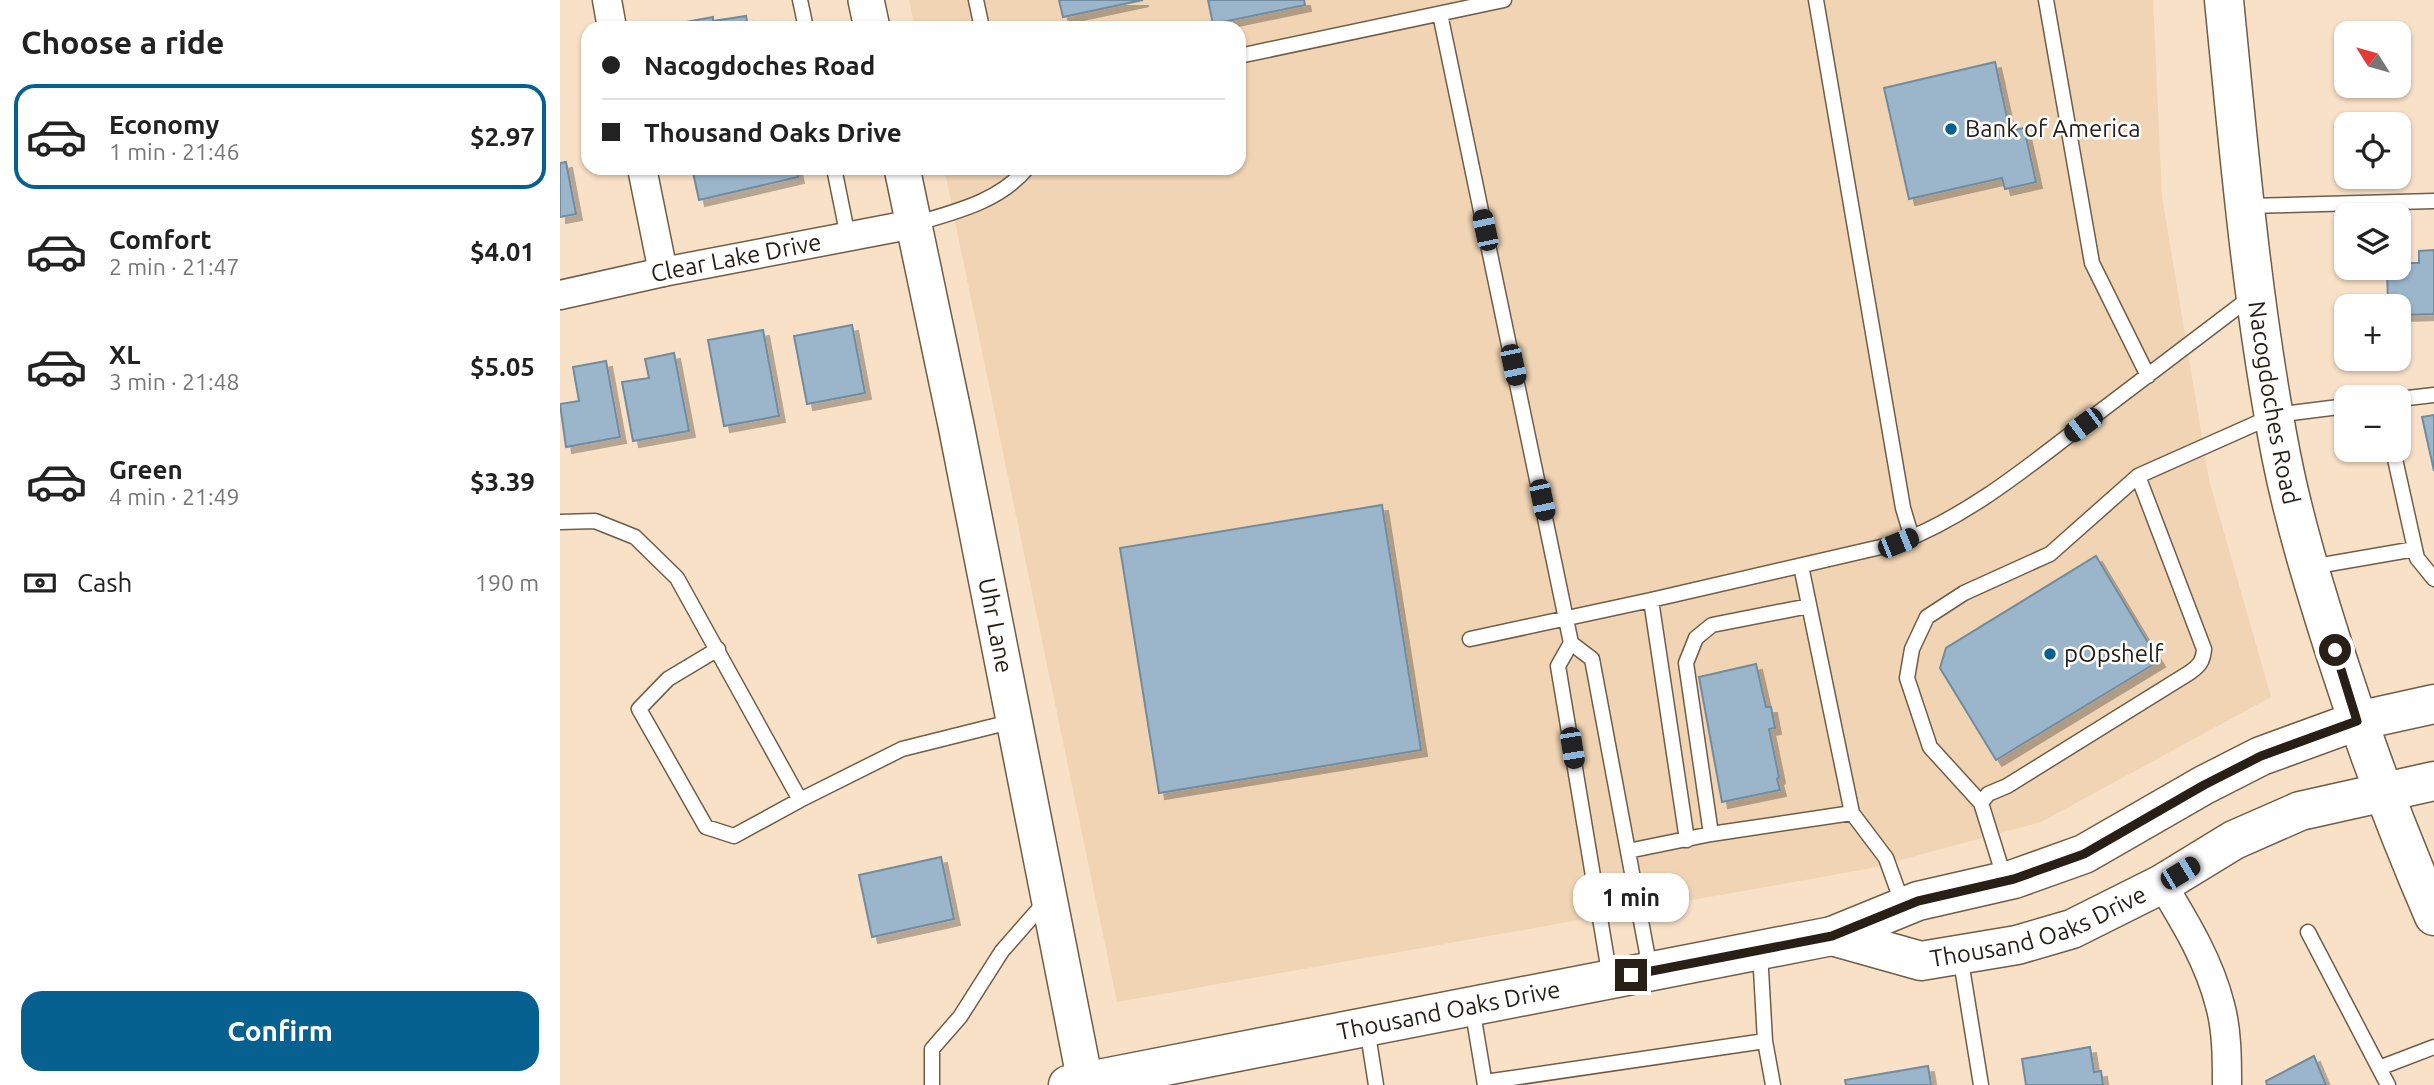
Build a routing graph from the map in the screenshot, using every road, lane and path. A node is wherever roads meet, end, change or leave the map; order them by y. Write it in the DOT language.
graph roads {
  1 [pos="607,0"];
  2 [pos="800,0"];
  3 [pos="866,0"];
  4 [pos="976,0"];
  5 [pos="1504,0"];
  6 [pos="1816,0"];
  7 [pos="2046,0"];
  8 [pos="2224,0"];
  9 [pos="1440,14"];
  10 [pos="611,21"];
  11 [pos="804,21"];
  12 [pos="870,21"];
  13 [pos="980,21"];
  14 [pos="1246,55"];
  15 [pos="643,175"];
  16 [pos="835,175"];
  17 [pos="903,175"];
  18 [pos="1016,175"];
  19 [pos="2434,201"];
  20 [pos="2245,206"];
  21 [pos="914,225"];
  22 [pos="848,237"];
  23 [pos="663,272"];
  24 [pos="560,295"];
  25 [pos="2254,295"];
  26 [pos="2148,376"];
  27 [pos="2434,395"];
  28 [pos="2411,398"];
  29 [pos="2334,408"];
  30 [pos="2275,415"];
  31 [pos="2396,462"];
  32 [pos="2138,476"];
  33 [pos="560,522"];
  34 [pos="1912,538"];
  35 [pos="2415,549"];
  36 [pos="1801,566"];
  37 [pos="2309,567"];
  38 [pos="2434,579"];
  39 [pos="1651,600"];
  40 [pos="1809,606"];
  41 [pos="1566,619"];
  42 [pos="1470,639"];
  43 [pos="1571,643"];
  44 [pos="718,649"];
  45 [pos="2434,704"];
  46 [pos="1014,721"];
  47 [pos="2357,721"];
  48 [pos="2434,781"];
  49 [pos="2383,793"];
  50 [pos="800,800"];
  51 [pos="1980,803"];
  52 [pos="1852,813"];
  53 [pos="1711,834"];
  54 [pos="1687,840"];
  55 [pos="1628,851"];
  56 [pos="2005,881"];
  57 [pos="2162,884"];
  58 [pos="1048,899"];
  59 [pos="1903,906"];
  60 [pos="2434,916"];
  61 [pos="2308,932"];
  62 [pos="1832,936"];
  63 [pos="1759,951"];
  64 [pos="1960,954"];
  65 [pos="1651,972"];
  66 [pos="1610,979"];
  67 [pos="1472,1006"];
  68 [pos="1366,1027"];
  69 [pos="1765,1041"];
  70 [pos="2434,1047"];
  71 [pos="2379,1068"];
  72 [pos="1079,1084"];
  73 [pos="1485,1084"];
  74 [pos="932,1085"];
  75 [pos="1376,1085"];
  76 [pos="1773,1085"];
  77 [pos="1981,1085"];
  78 [pos="2227,1085"];
  79 [pos="2388,1085"];
  1 -- 10 [label="street"];
  2 -- 11 [label="lane"];
  3 -- 12 [label="street"];
  4 -- 13 [label="lane"];
  5 -- 9 [label="lane"];
  6 -- 34 [label="lane"];
  7 -- 26 [label="lane"];
  8 -- 20 [label="main road, Nacogdoches Road"];
  9 -- 14 [label="lane"];
  9 -- 41 [label="lane"];
  15 -- 23 [label="street"];
  16 -- 22 [label="lane"];
  17 -- 21 [label="street, Uhr Lane"];
  18 -- 21 [label="lane"];
  19 -- 20 [label="lane"];
  20 -- 25 [label="main road, Nacogdoches Road"];
  21 -- 22 [label="street, Clear Lake Drive"];
  21 -- 46 [label="street, Uhr Lane"];
  22 -- 23 [label="street, Clear Lake Drive"];
  23 -- 24 [label="street, Clear Lake Drive"];
  25 -- 26 [label="lane"];
  25 -- 30 [label="main road, Nacogdoches Road"];
  26 -- 34 [label="lane"];
  27 -- 28 [label="lane"];
  29 -- 30 [label="lane"];
  30 -- 32 [label="lane"];
  30 -- 37 [label="main road, Nacogdoches Road"];
  31 -- 35 [label="lane"];
  32 -- 51 [label="lane"];
  32 -- 51 [label="lane"];
  33 -- 44 [label="lane"];
  34 -- 36 [label="lane"];
  35 -- 37 [label="lane"];
  35 -- 38 [label="lane"];
  36 -- 39 [label="lane"];
  36 -- 40 [label="lane"];
  37 -- 47 [label="main road, Nacogdoches Road"];
  39 -- 41 [label="lane"];
  39 -- 54 [label="lane"];
  40 -- 52 [label="lane"];
  40 -- 53 [label="lane"];
  41 -- 42 [label="lane"];
  41 -- 43 [label="lane"];
  43 -- 55 [label="lane"];
  43 -- 66 [label="lane"];
  44 -- 50 [label="lane"];
  44 -- 50 [label="lane"];
  45 -- 47 [label="main road, Thousand Oaks Drive"];
  46 -- 50 [label="lane"];
  46 -- 58 [label="street, Uhr Lane"];
  47 -- 49 [label="main road, Nacogdoches Road"];
  47 -- 56 [label="main road, Thousand Oaks Drive"];
  48 -- 49 [label="main road, Thousand Oaks Drive"];
  49 -- 57 [label="main road, Thousand Oaks Drive"];
  49 -- 60 [label="main road, Nacogdoches Road"];
  51 -- 56 [label="lane"];
  52 -- 53 [label="lane"];
  52 -- 59 [label="lane"];
  53 -- 54 [label="lane"];
  54 -- 55 [label="lane"];
  55 -- 65 [label="lane"];
  56 -- 59 [label="main road, Thousand Oaks Drive"];
  57 -- 64 [label="main road, Thousand Oaks Drive"];
  57 -- 78 [label="street"];
  58 -- 72 [label="street, Uhr Lane"];
  58 -- 74 [label="lane"];
  59 -- 62 [label="main road, Thousand Oaks Drive"];
  61 -- 71 [label="lane"];
  62 -- 63 [label="main road, Thousand Oaks Drive"];
  62 -- 64 [label="main road, Thousand Oaks Drive"];
  63 -- 65 [label="main road, Thousand Oaks Drive"];
  63 -- 69 [label="lane"];
  64 -- 77 [label="lane"];
  65 -- 66 [label="main road, Thousand Oaks Drive"];
  66 -- 67 [label="main road, Thousand Oaks Drive"];
  67 -- 68 [label="main road, Thousand Oaks Drive"];
  67 -- 73 [label="lane"];
  68 -- 72 [label="main road, Thousand Oaks Drive"];
  68 -- 75 [label="lane"];
  69 -- 73 [label="lane"];
  69 -- 76 [label="lane"];
  70 -- 71 [label="lane"];
  71 -- 79 [label="lane"];
}
